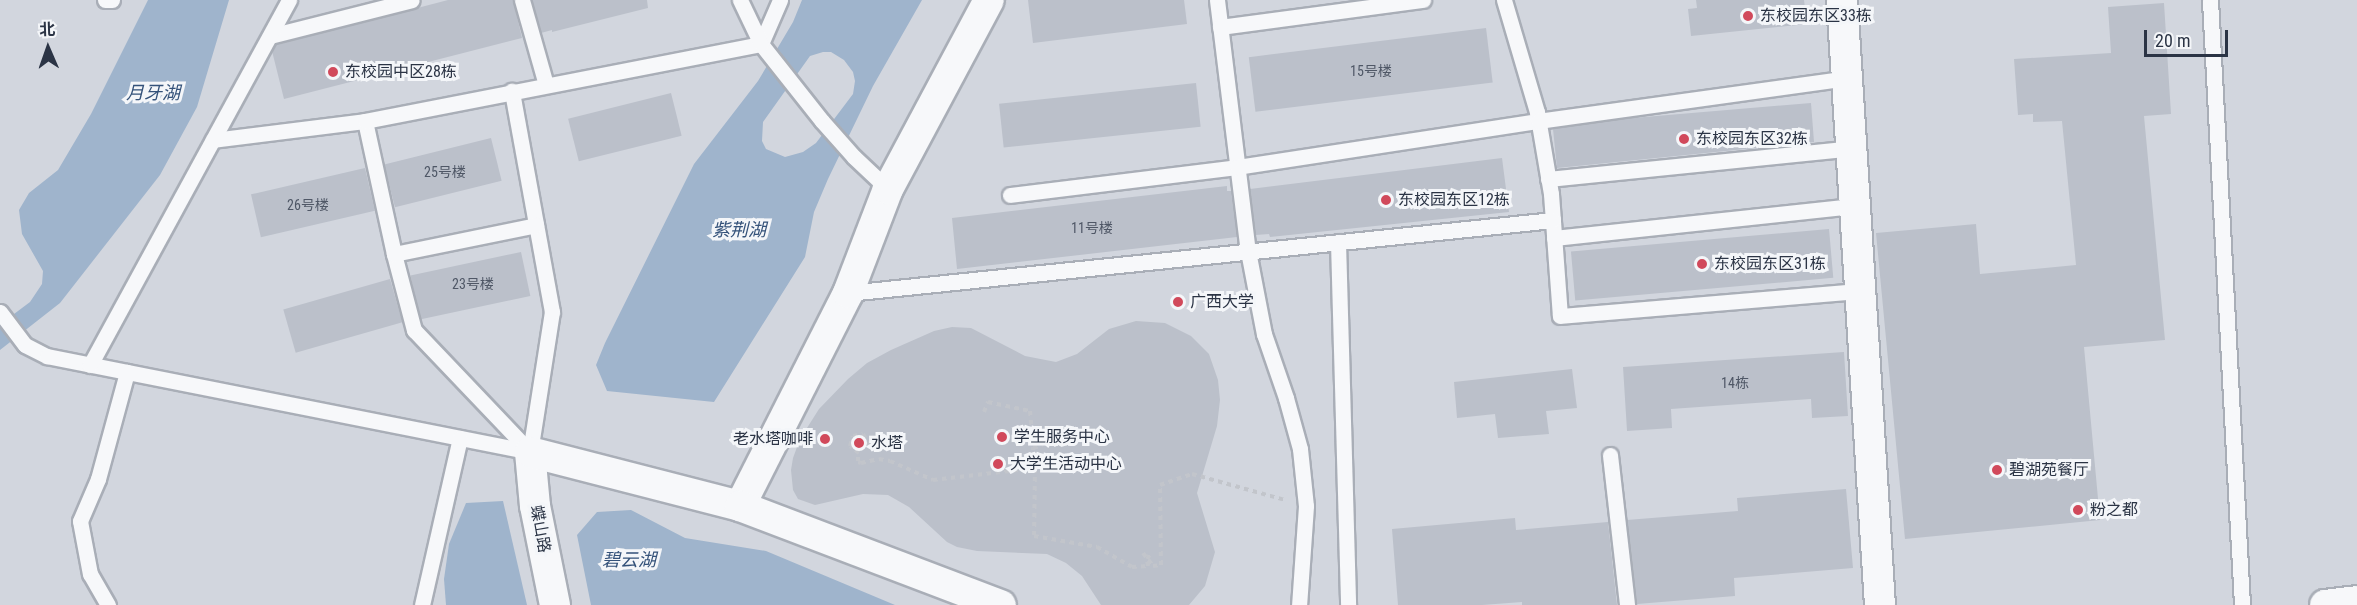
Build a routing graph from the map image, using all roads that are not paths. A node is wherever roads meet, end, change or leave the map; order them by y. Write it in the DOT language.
graph roads {
  1 [pos="105,0"];
  2 [pos="112,0"];
  3 [pos="289,0"];
  4 [pos="412,0"];
  5 [pos="522,0"];
  6 [pos="740,0"];
  7 [pos="780,0"];
  8 [pos="989,0"];
  9 [pos="1217,0"];
  10 [pos="1423,0"];
  11 [pos="1504,0"];
  12 [pos="1842,0"];
  13 [pos="2210,0"];
  14 [pos="1220,27"];
  15 [pos="270,36"];
  16 [pos="765,49"];
  17 [pos="1847,78"];
  18 [pos="546,85"];
  19 [pos="512,91"];
  20 [pos="365,121"];
  21 [pos="1538,121"];
  22 [pos="213,140"];
  23 [pos="1851,148"];
  24 [pos="1238,167"];
  25 [pos="1548,179"];
  26 [pos="888,189"];
  27 [pos="1010,195"];
  28 [pos="1855,206"];
  29 [pos="1553,220"];
  30 [pos="536,225"];
  31 [pos="1554,238"];
  32 [pos="1338,242"];
  33 [pos="1248,251"];
  34 [pos="394,254"];
  35 [pos="1860,291"];
  36 [pos="848,293"];
  37 [pos="0,312"];
  38 [pos="90,365"];
  39 [pos="127,372"];
  40 [pos="460,438"];
  41 [pos="530,452"];
  42 [pos="1610,455"];
  43 [pos="740,506"];
  44 [pos="2357,601"];
  45 [pos="108,605"];
  46 [pos="422,605"];
  47 [pos="555,605"];
  48 [pos="1001,605"];
  49 [pos="1299,605"];
  50 [pos="1348,605"];
  51 [pos="1627,605"];
  52 [pos="1880,605"];
  53 [pos="2242,605"];
  54 [pos="2325,605"];
  1 -- 2 [label="lane"];
  3 -- 15 [label="lane"];
  4 -- 15 [label="lane"];
  5 -- 18 [label="lane"];
  6 -- 16 [label="lane"];
  7 -- 16 [label="lane"];
  8 -- 26 [label="street"];
  9 -- 14 [label="lane"];
  10 -- 14 [label="lane"];
  11 -- 21 [label="lane"];
  12 -- 17 [label="street"];
  13 -- 53 [label="lane"];
  14 -- 24 [label="lane"];
  15 -- 22 [label="lane"];
  16 -- 18 [label="lane"];
  16 -- 26 [label="lane"];
  17 -- 21 [label="lane"];
  17 -- 23 [label="street"];
  18 -- 19 [label="lane"];
  19 -- 20 [label="lane"];
  19 -- 30 [label="lane"];
  20 -- 22 [label="lane"];
  20 -- 34 [label="lane"];
  21 -- 24 [label="lane"];
  21 -- 25 [label="lane"];
  22 -- 38 [label="lane"];
  23 -- 25 [label="lane"];
  23 -- 28 [label="street"];
  24 -- 27 [label="lane"];
  24 -- 33 [label="lane"];
  25 -- 29 [label="lane"];
  26 -- 36 [label="street"];
  28 -- 31 [label="lane"];
  28 -- 35 [label="street"];
  29 -- 31 [label="lane"];
  29 -- 32 [label="lane"];
  30 -- 34 [label="lane"];
  30 -- 41 [label="lane"];
  31 -- 35 [label="lane"];
  32 -- 33 [label="lane"];
  32 -- 50 [label="lane"];
  33 -- 36 [label="lane"];
  33 -- 49 [label="lane"];
  34 -- 41 [label="lane"];
  35 -- 52 [label="street"];
  36 -- 43 [label="street"];
  37 -- 38 [label="lane"];
  38 -- 39 [label="lane"];
  39 -- 40 [label="lane"];
  39 -- 45 [label="lane"];
  40 -- 41 [label="lane"];
  40 -- 46 [label="lane"];
  41 -- 43 [label="street"];
  41 -- 47 [label="street, 蝶山路"];
  42 -- 51 [label="lane"];
  43 -- 48 [label="street"];
  44 -- 54 [label="street"];
}
